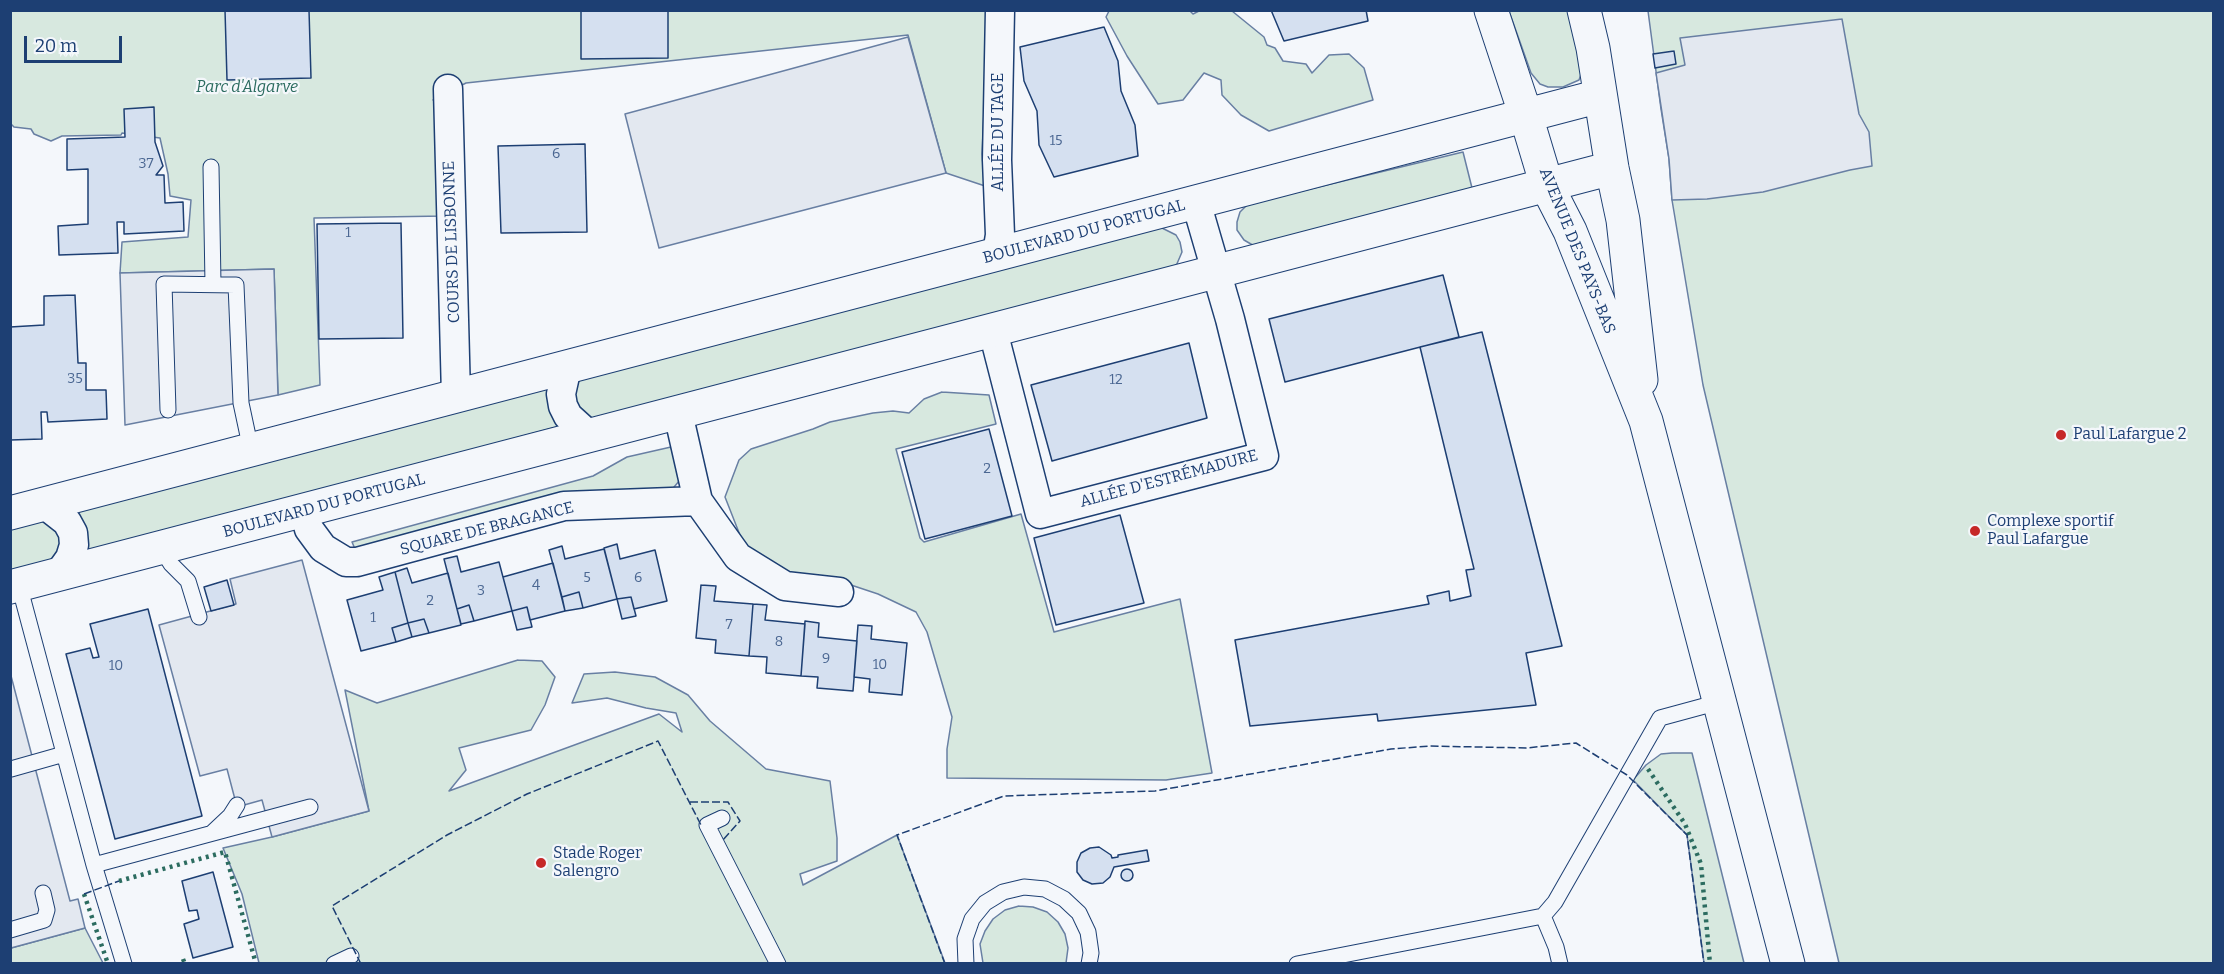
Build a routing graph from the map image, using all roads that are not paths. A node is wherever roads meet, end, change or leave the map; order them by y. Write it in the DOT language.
graph roads {
  1 [pos="1000,10"];
  2 [pos="1491,10"];
  3 [pos="1584,10"];
  4 [pos="448,89"];
  5 [pos="1600,96"];
  6 [pos="1526,116"];
  7 [pos="211,167"];
  8 [pos="1611,168"];
  9 [pos="1547,186"];
  10 [pos="1196,202"];
  11 [pos="997,254"];
  12 [pos="1216,272"];
  13 [pos="213,284"];
  14 [pos="993,331"];
  15 [pos="567,367"];
  16 [pos="456,396"];
  17 [pos="168,410"];
  18 [pos="678,413"];
  19 [pos="1646,421"];
  20 [pos="590,436"];
  21 [pos="251,450"];
  22 [pos="698,501"];
  23 [pos="44,504"];
  24 [pos="304,512"];
  25 [pos="10,513"];
  26 [pos="161,548"];
  27 [pos="58,575"];
  28 [pos="15,586"];
  29 [pos="839,592"];
  30 [pos="199,617"];
  31 [pos="1719,702"];
  32 [pos="64,754"];
  33 [pos="11,769"];
  34 [pos="237,805"];
  35 [pos="310,807"];
  36 [pos="722,818"];
  37 [pos="211,834"];
  38 [pos="94,865"];
  39 [pos="44,893"];
  40 [pos="1543,916"];
  41 [pos="10,930"];
  42 [pos="351,956"];
  43 [pos="124,963"];
  44 [pos="334,963"];
  45 [pos="778,963"];
  46 [pos="966,963"];
  47 [pos="1089,963"];
  48 [pos="1298,963"];
  49 [pos="1560,963"];
  50 [pos="1788,963"];
  1 -- 11 [label="street, ALLÉE DU TAGE"];
  2 -- 6 [label="street, AVENUE DES PAYS-BAS"];
  3 -- 5 [label="street, AVENUE DES PAYS-BAS"];
  4 -- 16 [label="street, COURS DE LISBONNE"];
  5 -- 6 [label="street, BOULEVARD DU PORTUGAL"];
  5 -- 8 [label="street, AVENUE DES PAYS-BAS"];
  6 -- 9 [label="street, AVENUE DES PAYS-BAS"];
  6 -- 10 [label="street, BOULEVARD DU PORTUGAL"];
  7 -- 13 [label="lane"];
  8 -- 9 [label="street, BOULEVARD DU PORTUGAL"];
  8 -- 19 [label="street, AVENUE DES PAYS-BAS"];
  9 -- 12 [label="street, BOULEVARD DU PORTUGAL"];
  9 -- 19 [label="street, AVENUE DES PAYS-BAS"];
  10 -- 11 [label="street, BOULEVARD DU PORTUGAL"];
  10 -- 12 [label="street, ALLÉE D'ESTRÉMADURE"];
  11 -- 15 [label="street, BOULEVARD DU PORTUGAL"];
  12 -- 14 [label="street, BOULEVARD DU PORTUGAL"];
  12 -- 14 [label="street, ALLÉE D'ESTRÉMADURE"];
  13 -- 17 [label="lane"];
  13 -- 21 [label="lane"];
  14 -- 18 [label="street, BOULEVARD DU PORTUGAL"];
  15 -- 16 [label="street, BOULEVARD DU PORTUGAL"];
  15 -- 20 [label="street"];
  16 -- 21 [label="street, BOULEVARD DU PORTUGAL"];
  18 -- 20 [label="street, BOULEVARD DU PORTUGAL"];
  18 -- 22 [label="street"];
  19 -- 31 [label="street, AVENUE DES PAYS-BAS"];
  20 -- 24 [label="street, BOULEVARD DU PORTUGAL"];
  21 -- 23 [label="street, BOULEVARD DU PORTUGAL"];
  22 -- 24 [label="street, SQUARE DE BRAGANCE"];
  22 -- 29 [label="street"];
  23 -- 25 [label="street, BOULEVARD DU PORTUGAL"];
  23 -- 27 [label="street"];
  24 -- 26 [label="street, BOULEVARD DU PORTUGAL"];
  26 -- 27 [label="street, BOULEVARD DU PORTUGAL"];
  26 -- 30 [label="lane"];
  27 -- 28 [label="street, BOULEVARD DU PORTUGAL"];
  28 -- 32 [label="lane"];
  31 -- 40 [label="lane"];
  31 -- 50 [label="street, AVENUE DES PAYS-BAS"];
  32 -- 33 [label="lane"];
  32 -- 38 [label="lane"];
  34 -- 37 [label="lane"];
  35 -- 37 [label="lane"];
  36 -- 45 [label="lane"];
  37 -- 38 [label="lane"];
  38 -- 43 [label="lane"];
  39 -- 41 [label="lane"];
  40 -- 48 [label="lane"];
  40 -- 49 [label="lane"];
  42 -- 44 [label="lane"];
  46 -- 47 [label="lane"];
}
